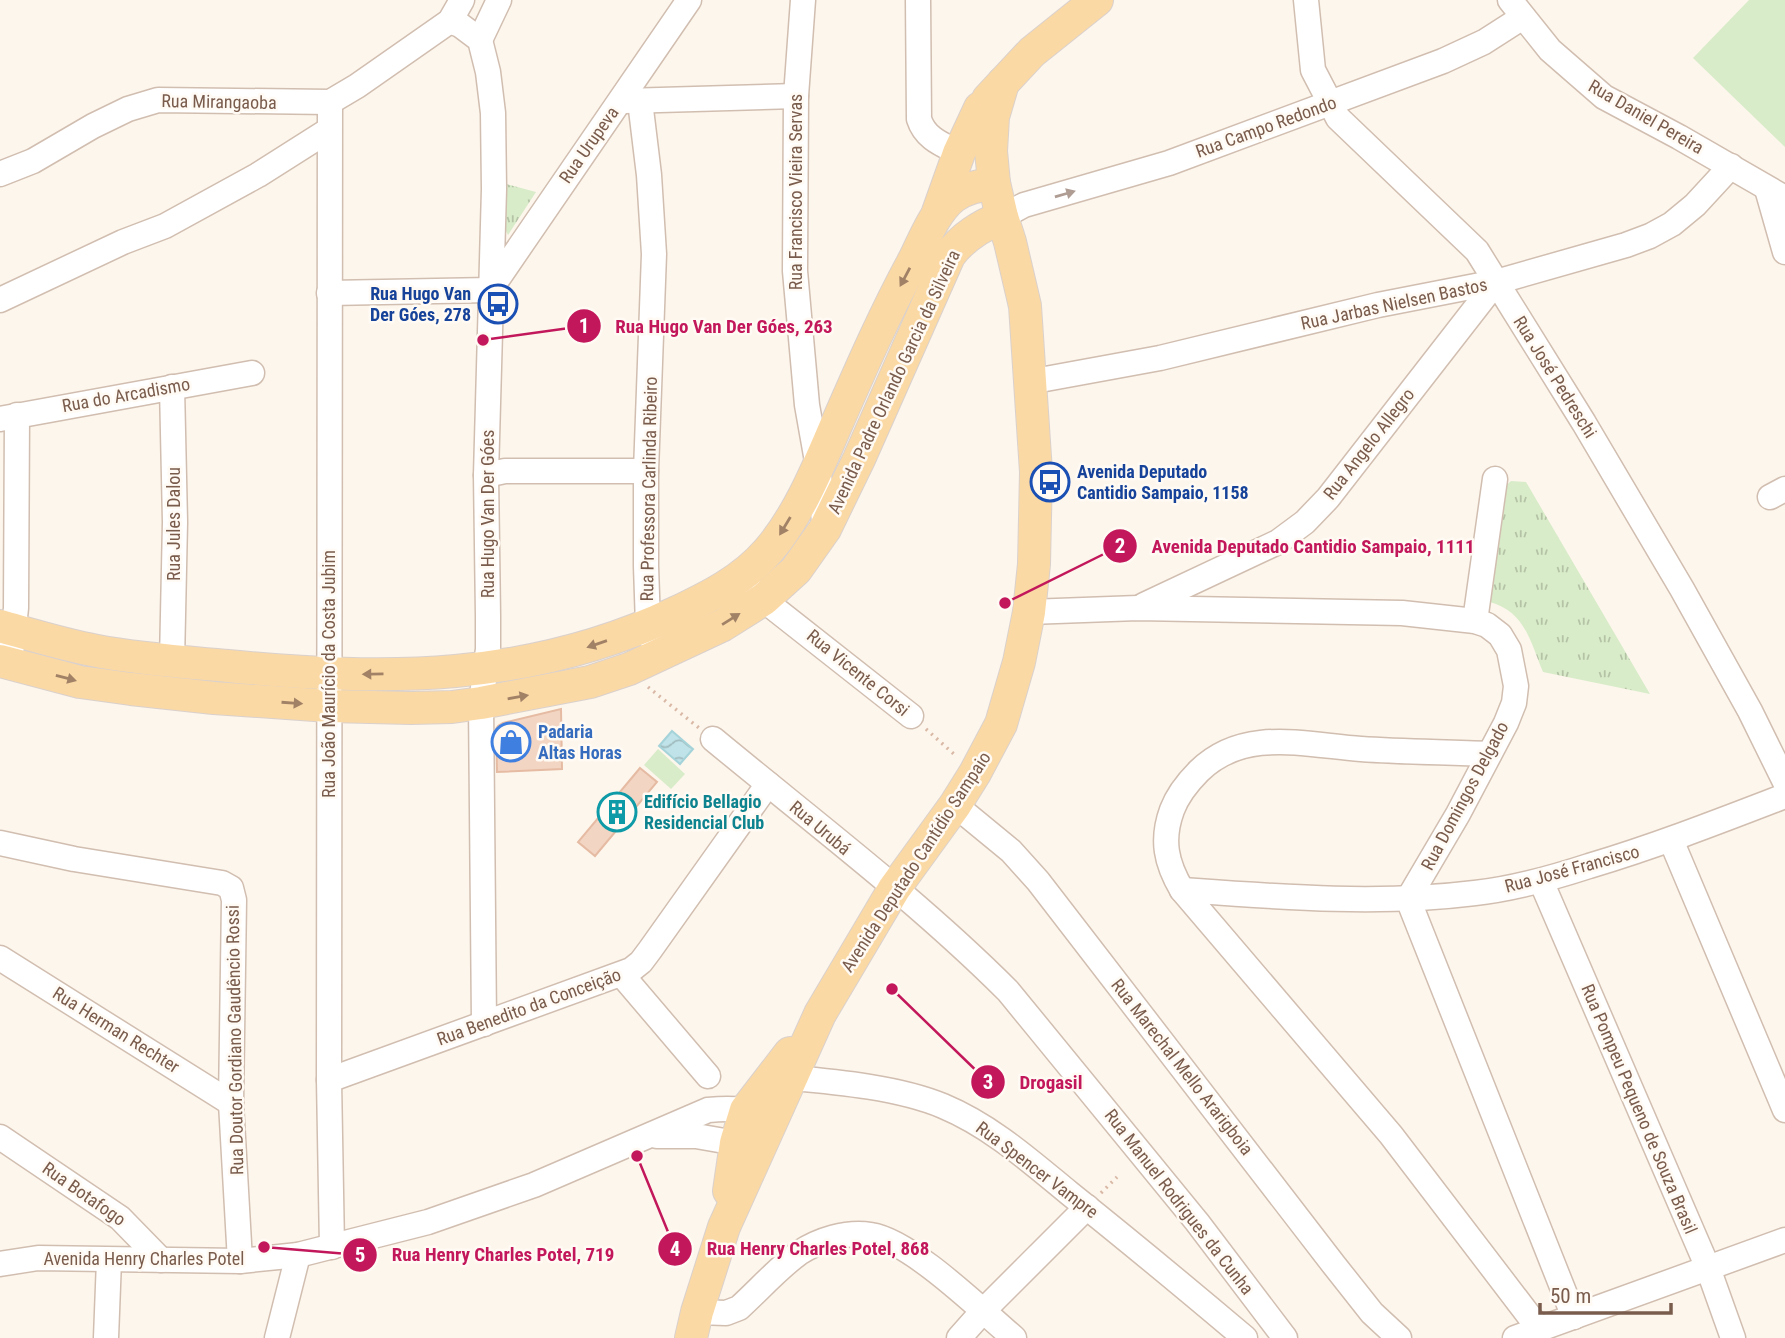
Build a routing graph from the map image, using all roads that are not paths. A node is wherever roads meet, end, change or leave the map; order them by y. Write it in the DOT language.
graph roads {
  1 [pos="499,0"];
  2 [pos="689,0"];
  3 [pos="803,0"];
  4 [pos="918,0"];
  5 [pos="1306,0"];
  6 [pos="1086,3"];
  7 [pos="1517,9"];
  8 [pos="456,10"];
  9 [pos="480,40"];
  10 [pos="1003,83"];
  11 [pos="796,96"];
  12 [pos="630,101"];
  13 [pos="330,102"];
  14 [pos="1329,104"];
  15 [pos="980,108"];
  16 [pos="329,130"];
  17 [pos="959,153"];
  18 [pos="1731,166"];
  19 [pos="0,174"];
  20 [pos="983,185"];
  21 [pos="1776,193"];
  22 [pos="937,216"];
  23 [pos="992,222"];
  24 [pos="1785,252"];
  25 [pos="1496,282"];
  26 [pos="490,290"];
  27 [pos="329,293"];
  28 [pos="0,300"];
  29 [pos="252,373"];
  30 [pos="1028,379"];
  31 [pos="172,387"];
  32 [pos="8,417"];
  33 [pos="818,467"];
  34 [pos="646,471"];
  35 [pos="486,475"];
  36 [pos="1495,479"];
  37 [pos="825,529"];
  38 [pos="736,580"];
  39 [pos="764,598"];
  40 [pos="1138,608"];
  41 [pos="1029,612"];
  42 [pos="1475,621"];
  43 [pos="648,625"];
  44 [pos="7,628"];
  45 [pos="172,661"];
  46 [pos="5,662"];
  47 [pos="642,663"];
  48 [pos="485,669"];
  49 [pos="329,673"];
  50 [pos="481,703"];
  51 [pos="329,706"];
  52 [pos="911,716"];
  53 [pos="713,739"];
  54 [pos="1489,754"];
  55 [pos="1785,782"];
  56 [pos="768,785"];
  57 [pos="1785,796"];
  58 [pos="955,805"];
  59 [pos="1671,841"];
  60 [pos="0,843"];
  61 [pos="1541,881"];
  62 [pos="894,889"];
  63 [pos="1182,890"];
  64 [pos="1408,899"];
  65 [pos="0,958"];
  66 [pos="622,975"];
  67 [pos="820,1014"];
  68 [pos="484,1024"];
  69 [pos="708,1076"];
  70 [pos="792,1078"];
  71 [pos="329,1080"];
  72 [pos="231,1103"];
  73 [pos="1785,1110"];
  74 [pos="755,1129"];
  75 [pos="0,1137"];
  76 [pos="646,1137"];
  77 [pos="1087,1207"];
  78 [pos="1785,1240"];
  79 [pos="332,1247"];
  80 [pos="298,1255"];
  81 [pos="109,1260"];
  82 [pos="161,1260"];
  83 [pos="240,1261"];
  84 [pos="0,1264"];
  85 [pos="1708,1268"];
  86 [pos="983,1311"];
  87 [pos="1574,1317"];
  88 [pos="694,1325"];
  89 [pos="1540,1330"];
  90 [pos="100,1335"];
  91 [pos="277,1338"];
  92 [pos="959,1338"];
  93 [pos="1014,1338"];
  94 [pos="1245,1338"];
  95 [pos="1285,1338"];
  96 [pos="1399,1338"];
  97 [pos="1515,1338"];
  98 [pos="1732,1338"];
  1 -- 9 [label="street"];
  2 -- 12 [label="street, Rua Urupeva"];
  3 -- 11 [label="street, Rua Francisco Vieira Servas"];
  4 -- 17 [label="street"];
  5 -- 14 [label="street, Rua José Pedreschi"];
  6 -- 10 [label="main road, Avenida Deputado Cantídio Sampaio"];
  7 -- 14 [label="street, Rua Campo Redondo"];
  7 -- 18 [label="street, Rua Daniel Pereira"];
  8 -- 9 [label="street"];
  8 -- 13 [label="street"];
  9 -- 26 [label="street, Rua Hugo Van Der Góes"];
  10 -- 15 [label="main road, Avenida Deputado Cantídio Sampaio"];
  10 -- 20 [label="main road, Avenida Deputado Cantídio Sampaio"];
  11 -- 12 [label="street"];
  11 -- 33 [label="street, Rua Francisco Vieira Servas"];
  12 -- 26 [label="street, Rua Urupeva"];
  12 -- 34 [label="street, Rua Professora Carlinda Ribeiro"];
  13 -- 16 [label="street, Rua João Maurício da Costa Jubim"];
  13 -- 19 [label="street, Rua Mirangaoba"];
  23 -- 14 [label="street, Rua Campo Redondo, one-way"];
  14 -- 25 [label="street, Rua José Pedreschi"];
  15 -- 17 [label="main road"];
  15 -- 20 [label="main road, Avenida Deputado Cantídio Sampaio"];
  16 -- 27 [label="street, Rua João Maurício da Costa Jubim"];
  16 -- 28 [label="street"];
  17 -- 22 [label="main road"];
  18 -- 21 [label="street, Rua Daniel Pereira"];
  18 -- 25 [label="street, Rua Jarbas Nielsen Bastos"];
  20 -- 22 [label="main road, Avenida Padre Orlando Garcia da Silveira"];
  20 -- 23 [label="main road, Avenida Deputado Cantídio Sampaio"];
  21 -- 24 [label="street"];
  22 -- 33 [label="main road, Avenida Padre Orlando Garcia da Silveira, one-way"];
  23 -- 30 [label="main road, Avenida Deputado Cantídio Sampaio"];
  23 -- 37 [label="main road, Avenida Padre Orlando Garcia da Silveira"];
  25 -- 30 [label="street, Rua Jarbas Nielsen Bastos"];
  25 -- 40 [label="street, Rua Angelo Allegro"];
  25 -- 55 [label="street, Rua José Pedreschi"];
  26 -- 27 [label="street"];
  26 -- 35 [label="street, Rua Hugo Van Der Góes"];
  27 -- 49 [label="street, Rua João Maurício da Costa Jubim"];
  29 -- 31 [label="street, Rua do Arcadismo"];
  30 -- 41 [label="main road, Avenida Deputado Cantídio Sampaio"];
  31 -- 32 [label="street, Rua do Arcadismo"];
  31 -- 45 [label="street, Rua Jules Dalou"];
  32 -- 44 [label="street"];
  33 -- 37 [label="street, Avenida Padre Orlando Garcia da Silveira"];
  33 -- 38 [label="main road, Avenida Padre Orlando Garcia da Silveira, one-way"];
  34 -- 35 [label="street"];
  34 -- 43 [label="street, Rua Professora Carlinda Ribeiro"];
  35 -- 48 [label="street, Rua Hugo Van Der Góes"];
  36 -- 42 [label="street"];
  37 -- 39 [label="main road, Avenida Padre Orlando Garcia da Silveira"];
  38 -- 39 [label="street, Rua Vicente Corsi"];
  38 -- 43 [label="main road, Avenida Padre Orlando Garcia da Silveira"];
  47 -- 39 [label="main road, Avenida Padre Orlando Garcia da Silveira, one-way"];
  39 -- 52 [label="street, Rua Vicente Corsi"];
  40 -- 41 [label="street, Rua Domingos Delgado"];
  40 -- 42 [label="street, Rua Domingos Delgado"];
  41 -- 58 [label="main road, Avenida Deputado Cantídio Sampaio"];
  42 -- 54 [label="street, Rua Domingos Delgado"];
  43 -- 47 [label="street"];
  43 -- 48 [label="main road, Avenida Padre Orlando Garcia da Silveira, one-way"];
  44 -- 45 [label="main road, Avenida Padre Orlando Garcia da Silveira"];
  44 -- 46 [label="street"];
  45 -- 49 [label="main road, Avenida Padre Orlando Garcia da Silveira"];
  46 -- 51 [label="main road, Avenida Padre Orlando Garcia da Silveira, one-way"];
  50 -- 47 [label="main road, Avenida Padre Orlando Garcia da Silveira, one-way"];
  48 -- 49 [label="main road, Avenida Padre Orlando Garcia da Silveira, one-way"];
  48 -- 50 [label="street, Rua Hugo Van Der Góes"];
  49 -- 51 [label="street, Rua João Maurício da Costa Jubim"];
  50 -- 51 [label="main road, Avenida Padre Orlando Garcia da Silveira"];
  50 -- 68 [label="street, Rua Hugo Van Der Góes"];
  51 -- 71 [label="street, Rua João Maurício da Costa Jubim"];
  53 -- 56 [label="street, Rua Urubá"];
  54 -- 63 [label="street"];
  54 -- 64 [label="street, Rua Domingos Delgado"];
  56 -- 62 [label="street, Rua Urubá"];
  56 -- 66 [label="street, Rua Benedito da Conceição"];
  57 -- 59 [label="street, Rua José Francisco"];
  58 -- 62 [label="main road, Avenida Deputado Cantídio Sampaio"];
  58 -- 96 [label="street, Rua Marechal Mello Ararigboia"];
  59 -- 61 [label="street, Rua José Francisco"];
  59 -- 73 [label="street"];
  60 -- 72 [label="street, Rua Doutor Gordiano Gaudêncio Rossi"];
  61 -- 64 [label="street, Rua José Francisco"];
  61 -- 85 [label="street, Rua Pompeu Pequeno de Souza Brasil"];
  62 -- 67 [label="main road, Avenida Deputado Cantídio Sampaio"];
  62 -- 95 [label="street, Rua Manuel Rodrigues da Cunha"];
  63 -- 64 [label="street, Rua José Francisco"];
  63 -- 89 [label="street"];
  64 -- 87 [label="street"];
  65 -- 72 [label="street, Rua Herman Rechter"];
  66 -- 68 [label="street, Rua Benedito da Conceição"];
  66 -- 69 [label="street"];
  67 -- 70 [label="main road, Avenida Deputado Cantídio Sampaio"];
  67 -- 74 [label="main road, Avenida Deputado Cantídio Sampaio"];
  68 -- 71 [label="street, Rua Benedito da Conceição"];
  70 -- 74 [label="main road, Avenida Deputado Cantídio Sampaio"];
  70 -- 77 [label="street, Rua Spencer Vampre"];
  71 -- 79 [label="street, Rua João Maurício da Costa Jubim"];
  72 -- 83 [label="street, Rua Doutor Gordiano Gaudêncio Rossi"];
  74 -- 76 [label="street, Avenida Henry Charles Potel"];
  74 -- 76 [label="street, Avenida Henry Charles Potel"];
  74 -- 88 [label="main road, Avenida Deputado Cantídio Sampaio"];
  75 -- 82 [label="street, Rua Botafogo"];
  76 -- 79 [label="street, Avenida Henry Charles Potel"];
  77 -- 86 [label="street"];
  77 -- 94 [label="street, Rua Spencer Vampre"];
  78 -- 85 [label="street"];
  79 -- 80 [label="street, Avenida Henry Charles Potel"];
  80 -- 83 [label="street, Avenida Henry Charles Potel"];
  80 -- 91 [label="street"];
  81 -- 82 [label="street, Avenida Henry Charles Potel"];
  81 -- 84 [label="street, Avenida Henry Charles Potel"];
  81 -- 90 [label="street"];
  82 -- 83 [label="street, Avenida Henry Charles Potel"];
  85 -- 87 [label="street"];
  85 -- 98 [label="street, Rua Pompeu Pequeno de Souza Brasil"];
  86 -- 88 [label="street"];
  86 -- 92 [label="street"];
  86 -- 93 [label="street"];
  87 -- 89 [label="street"];
  89 -- 97 [label="street"];
}
